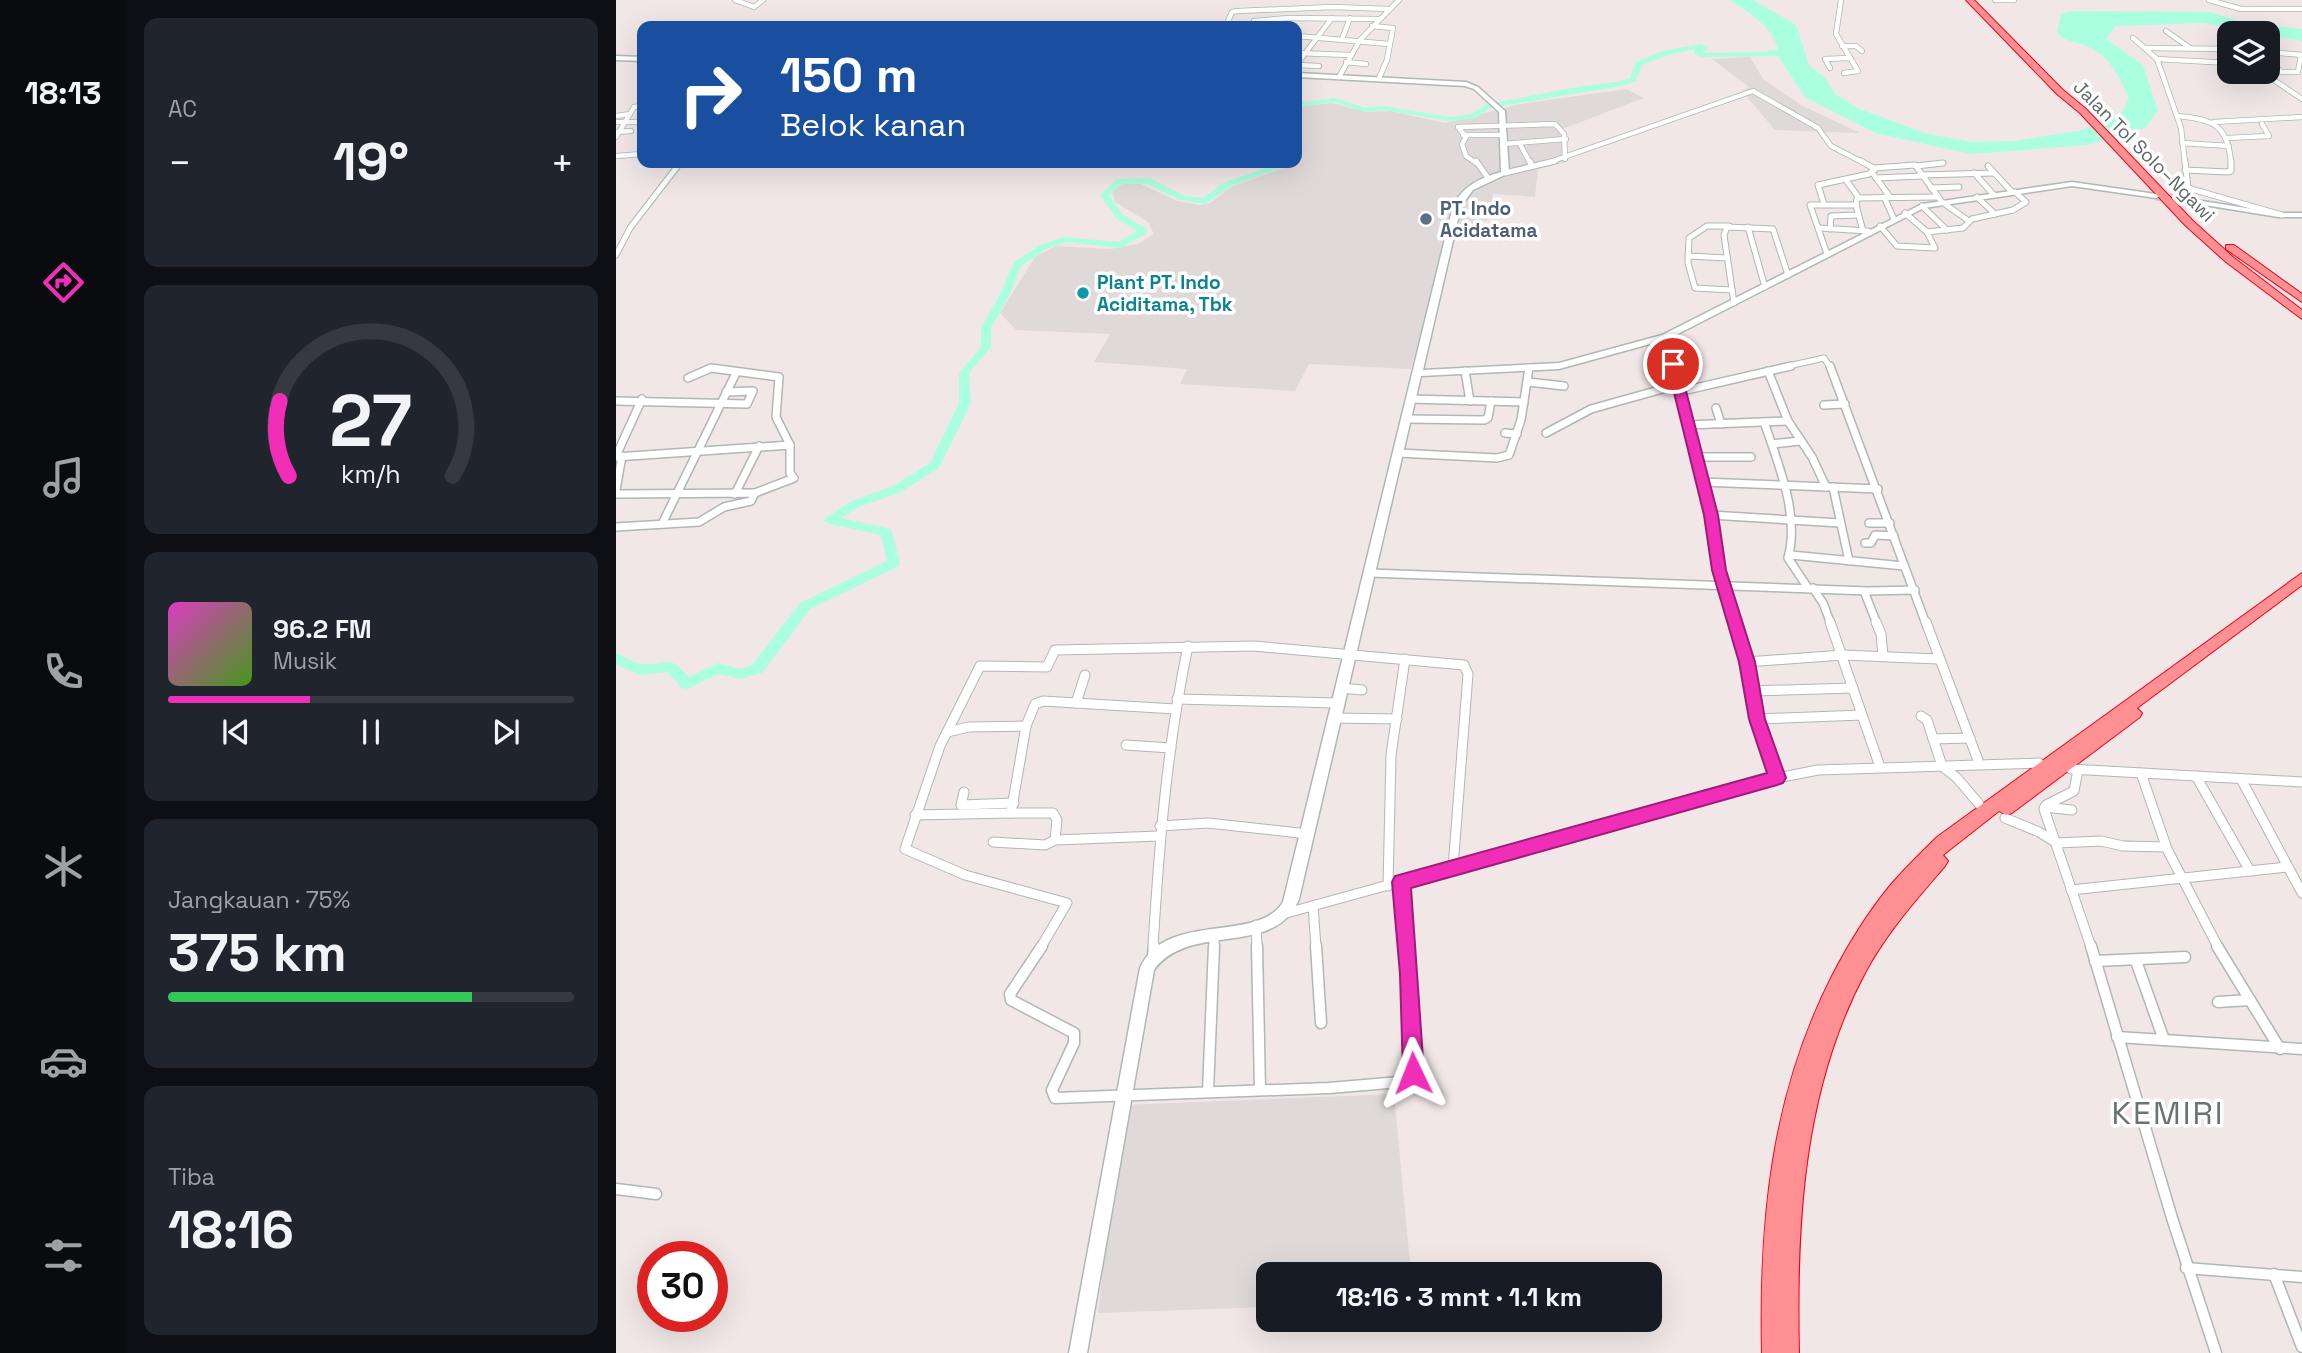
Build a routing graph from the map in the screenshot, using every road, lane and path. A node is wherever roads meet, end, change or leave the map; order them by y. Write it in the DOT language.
graph roads {
  1 [pos="735,0"];
  2 [pos="751,0"];
  3 [pos="763,0"];
  4 [pos="1399,0"];
  5 [pos="1841,0"];
  6 [pos="1970,0"];
  7 [pos="1980,0"];
  8 [pos="1995,0"];
  9 [pos="2014,0"];
  10 [pos="2208,0"];
  11 [pos="746,4"];
  12 [pos="1389,9"];
  13 [pos="2302,9"];
  14 [pos="1261,10"];
  15 [pos="1301,18"];
  16 [pos="1332,18"];
  17 [pos="1350,18"];
  18 [pos="1379,19"];
  19 [pos="1229,21"];
  20 [pos="1254,21"];
  21 [pos="1299,21"];
  22 [pos="1373,26"];
  23 [pos="2166,31"];
  24 [pos="1302,36"];
  25 [pos="1317,37"];
  26 [pos="2133,38"];
  27 [pos="1342,39"];
  28 [pos="1360,40"];
  29 [pos="1389,44"];
  30 [pos="1842,46"];
  31 [pos="2217,47"];
  32 [pos="2146,48"];
  33 [pos="2190,48"];
  34 [pos="1862,51"];
  35 [pos="1302,54"];
  36 [pos="1307,54"];
  37 [pos="2280,54"];
  38 [pos="1350,55"];
  39 [pos="2301,55"];
  40 [pos="616,58"];
  41 [pos="1850,58"];
  42 [pos="637,59"];
  43 [pos="2157,59"];
  44 [pos="1302,60"];
  45 [pos="1346,62"];
  46 [pos="2217,62"];
  47 [pos="1366,64"];
  48 [pos="1302,65"];
  49 [pos="1319,66"];
  50 [pos="1830,68"];
  51 [pos="2281,72"];
  52 [pos="1844,73"];
  53 [pos="1302,75"];
  54 [pos="1339,77"];
  55 [pos="1379,78"];
  56 [pos="2280,84"];
  57 [pos="2302,99"];
  58 [pos="637,107"];
  59 [pos="630,114"];
  60 [pos="616,116"];
  61 [pos="2177,116"];
  62 [pos="2302,117"];
  63 [pos="616,122"];
  64 [pos="625,122"];
  65 [pos="637,122"];
  66 [pos="2214,122"];
  67 [pos="2262,124"];
  68 [pos="631,131"];
  69 [pos="1502,131"];
  70 [pos="617,134"];
  71 [pos="2227,138"];
  72 [pos="1566,139"];
  73 [pos="2182,143"];
  74 [pos="1503,144"];
  75 [pos="1520,144"];
  76 [pos="2229,146"];
  77 [pos="637,155"];
  78 [pos="616,156"];
  79 [pos="1565,159"];
  80 [pos="1943,163"];
  81 [pos="1532,166"];
  82 [pos="1916,166"];
  83 [pos="1988,166"];
  84 [pos="676,168"];
  85 [pos="2185,170"];
  86 [pos="1505,173"];
  87 [pos="1874,173"];
  88 [pos="1974,173"];
  89 [pos="1994,173"];
  90 [pos="1923,176"];
  91 [pos="1488,178"];
  92 [pos="1846,180"];
  93 [pos="1959,187"];
  94 [pos="1931,188"];
  95 [pos="2194,191"];
  96 [pos="2013,192"];
  97 [pos="1994,195"];
  98 [pos="2156,196"];
  99 [pos="1887,197"];
  100 [pos="1977,197"];
  101 [pos="1859,198"];
  102 [pos="1940,200"];
  103 [pos="2186,200"];
  104 [pos="2202,203"];
  105 [pos="1824,204"];
  106 [pos="1856,205"];
  107 [pos="1922,206"];
  108 [pos="2247,208"];
  109 [pos="1905,213"];
  110 [pos="1995,214"];
  111 [pos="1858,215"];
  112 [pos="2302,215"];
  113 [pos="1894,219"];
  114 [pos="1969,221"];
  115 [pos="1729,226"];
  116 [pos="1880,226"];
  117 [pos="1748,227"];
  118 [pos="1819,228"];
  119 [pos="1830,229"];
  120 [pos="1947,230"];
  121 [pos="1867,231"];
  122 [pos="1927,232"];
  123 [pos="1907,241"];
  124 [pos="1914,247"];
  125 [pos="2230,247"];
  126 [pos="619,251"];
  127 [pos="1827,254"];
  128 [pos="1688,256"];
  129 [pos="1727,258"];
  130 [pos="1788,275"];
  131 [pos="1765,287"];
  132 [pos="1732,290"];
  133 [pos="2302,299"];
  134 [pos="1734,303"];
  135 [pos="2302,306"];
  136 [pos="2302,316"];
  137 [pos="1665,337"];
  138 [pos="1528,368"];
  139 [pos="1465,371"];
  140 [pos="1768,371"];
  141 [pos="736,373"];
  142 [pos="1416,373"];
  143 [pos="688,379"];
  144 [pos="1528,382"];
  145 [pos="1564,386"];
  146 [pos="1678,388"];
  147 [pos="726,392"];
  148 [pos="642,399"];
  149 [pos="1410,399"];
  150 [pos="616,401"];
  151 [pos="1470,401"];
  152 [pos="1491,401"];
  153 [pos="1524,402"];
  154 [pos="1845,404"];
  155 [pos="1824,405"];
  156 [pos="718,406"];
  157 [pos="1716,408"];
  158 [pos="1406,419"];
  159 [pos="1788,421"];
  160 [pos="1764,422"];
  161 [pos="1721,424"];
  162 [pos="1687,425"];
  163 [pos="1504,433"];
  164 [pos="1546,433"];
  165 [pos="1517,434"];
  166 [pos="1801,441"];
  167 [pos="1772,444"];
  168 [pos="790,445"];
  169 [pos="759,446"];
  170 [pos="697,450"];
  171 [pos="1398,453"];
  172 [pos="618,457"];
  173 [pos="1695,457"];
  174 [pos="1751,457"];
  175 [pos="1702,482"];
  176 [pos="1783,485"];
  177 [pos="1829,487"];
  178 [pos="1878,489"];
  179 [pos="616,492"];
  180 [pos="755,493"];
  181 [pos="676,494"];
  182 [pos="736,494"];
  183 [pos="1711,515"];
  184 [pos="1790,521"];
  185 [pos="1840,523"];
  186 [pos="1869,523"];
  187 [pos="1890,523"];
  188 [pos="662,524"];
  189 [pos="616,527"];
  190 [pos="1894,536"];
  191 [pos="1865,543"];
  192 [pos="1791,555"];
  193 [pos="1849,561"];
  194 [pos="1904,566"];
  195 [pos="1370,573"];
  196 [pos="2302,578"];
  197 [pos="1723,584"];
  198 [pos="1810,588"];
  199 [pos="2302,589"];
  200 [pos="1915,590"];
  201 [pos="1864,591"];
  202 [pos="1188,646"];
  203 [pos="1349,655"];
  204 [pos="1843,655"];
  205 [pos="1883,656"];
  206 [pos="1405,659"];
  207 [pos="1938,659"];
  208 [pos="1747,662"];
  209 [pos="1085,675"];
  210 [pos="1341,688"];
  211 [pos="1853,688"];
  212 [pos="1362,690"];
  213 [pos="1750,691"];
  214 [pos="1076,703"];
  215 [pos="1337,703"];
  216 [pos="1176,704"];
  217 [pos="1862,715"];
  218 [pos="1921,716"];
  219 [pos="1334,718"];
  220 [pos="1397,719"];
  221 [pos="1757,719"];
  222 [pos="1027,726"];
  223 [pos="947,732"];
  224 [pos="1970,738"];
  225 [pos="1933,739"];
  226 [pos="1126,745"];
  227 [pos="1171,748"];
  228 [pos="1979,763"];
  229 [pos="2039,763"];
  230 [pos="1942,766"];
  231 [pos="1880,767"];
  232 [pos="2141,773"];
  233 [pos="2196,776"];
  234 [pos="1777,778"];
  235 [pos="2241,779"];
  236 [pos="2302,782"];
  237 [pos="964,792"];
  238 [pos="1014,803"];
  239 [pos="1979,804"];
  240 [pos="2045,807"];
  241 [pos="2072,810"];
  242 [pos="1011,813"];
  243 [pos="915,815"];
  244 [pos="2005,818"];
  245 [pos="1159,831"];
  246 [pos="1308,834"];
  247 [pos="1055,840"];
  248 [pos="993,842"];
  249 [pos="2057,843"];
  250 [pos="2166,847"];
  251 [pos="2287,867"];
  252 [pos="1453,869"];
  253 [pos="2250,871"];
  254 [pos="2180,878"];
  255 [pos="1402,882"];
  256 [pos="1388,886"];
  257 [pos="2071,890"];
  258 [pos="2302,893"];
  259 [pos="1313,906"];
  260 [pos="1283,914"];
  261 [pos="1256,925"];
  262 [pos="1214,935"];
  263 [pos="1153,956"];
  264 [pos="2185,957"];
  265 [pos="2095,961"];
  266 [pos="2136,961"];
  267 [pos="2250,1000"];
  268 [pos="2218,1002"];
  269 [pos="1321,1023"];
  270 [pos="2117,1037"];
  271 [pos="2164,1040"];
  272 [pos="2280,1049"];
  273 [pos="2302,1049"];
  274 [pos="1260,1090"];
  275 [pos="1208,1091"];
  276 [pos="1124,1096"];
  277 [pos="616,1189"];
  278 [pos="656,1194"];
  279 [pos="2186,1268"];
  280 [pos="2274,1274"];
  281 [pos="2302,1277"];
  282 [pos="2301,1343"];
  283 [pos="1078,1353"];
  284 [pos="1774,1353"];
  285 [pos="1787,1353"];
  286 [pos="2216,1353"];
  1 -- 11 [label="street"];
  2 -- 11 [label="street"];
  3 -- 11 [label="street"];
  4 -- 12 [label="street"];
  5 -- 30 [label="street"];
  6 -- 136 [label="highway, Jalan Tol Solo–Ngawi"];
  7 -- 125 [label="highway, Jalan Tol Solo–Ngawi"];
  8 -- 9 [label="street"];
  10 -- 13 [label="street"];
  12 -- 14 [label="street"];
  12 -- 18 [label="street"];
  14 -- 19 [label="street"];
  14 -- 20 [label="street"];
  15 -- 16 [label="street"];
  15 -- 20 [label="street"];
  15 -- 21 [label="street"];
  16 -- 17 [label="street"];
  16 -- 25 [label="street"];
  17 -- 18 [label="street"];
  17 -- 27 [label="street"];
  18 -- 22 [label="street"];
  22 -- 28 [label="street"];
  22 -- 29 [label="street"];
  23 -- 33 [label="street"];
  24 -- 25 [label="street"];
  25 -- 27 [label="street"];
  25 -- 36 [label="street"];
  26 -- 32 [label="street"];
  27 -- 28 [label="street"];
  28 -- 29 [label="street"];
  28 -- 38 [label="street"];
  29 -- 55 [label="street"];
  30 -- 34 [label="street"];
  30 -- 41 [label="street"];
  31 -- 33 [label="street"];
  32 -- 33 [label="street"];
  32 -- 43 [label="street"];
  35 -- 36 [label="street"];
  36 -- 38 [label="street"];
  36 -- 44 [label="street"];
  37 -- 39 [label="street"];
  38 -- 45 [label="street"];
  39 -- 51 [label="street"];
  40 -- 42 [label="street"];
  41 -- 50 [label="street"];
  41 -- 52 [label="street"];
  43 -- 46 [label="street"];
  43 -- 61 [label="street"];
  45 -- 47 [label="street"];
  45 -- 54 [label="street"];
  48 -- 49 [label="street"];
  53 -- 54 [label="street"];
  54 -- 55 [label="street"];
  55 -- 69 [label="street"];
  56 -- 57 [label="street"];
  58 -- 59 [label="street"];
  59 -- 60 [label="street"];
  59 -- 64 [label="street"];
  61 -- 66 [label="street"];
  61 -- 73 [label="street"];
  62 -- 66 [label="street"];
  63 -- 64 [label="street"];
  64 -- 65 [label="street"];
  64 -- 70 [label="street"];
  66 -- 71 [label="street"];
  67 -- 71 [label="street"];
  68 -- 70 [label="street"];
  69 -- 72 [label="street"];
  69 -- 74 [label="street"];
  69 -- 91 [label="street"];
  71 -- 76 [label="street"];
  72 -- 75 [label="street"];
  72 -- 79 [label="street"];
  73 -- 76 [label="street"];
  73 -- 85 [label="street"];
  74 -- 75 [label="street"];
  74 -- 86 [label="street"];
  75 -- 81 [label="street"];
  76 -- 85 [label="street"];
  77 -- 78 [label="street"];
  79 -- 81 [label="street"];
  79 -- 87 [label="street"];
  80 -- 82 [label="street"];
  81 -- 86 [label="street"];
  82 -- 87 [label="street"];
  82 -- 90 [label="street"];
  83 -- 89 [label="street"];
  84 -- 126 [label="street"];
  85 -- 95 [label="street"];
  86 -- 91 [label="street"];
  87 -- 90 [label="street"];
  87 -- 92 [label="street"];
  87 -- 99 [label="street"];
  88 -- 89 [label="street"];
  88 -- 90 [label="street"];
  88 -- 97 [label="street"];
  89 -- 96 [label="street"];
  90 -- 94 [label="street"];
  91 -- 142 [label="street"];
  92 -- 101 [label="street"];
  92 -- 105 [label="street"];
  93 -- 94 [label="street"];
  94 -- 102 [label="street"];
  95 -- 104 [label="street"];
  95 -- 108 [label="street"];
  96 -- 97 [label="street"];
  96 -- 98 [label="street"];
  96 -- 110 [label="street"];
  97 -- 100 [label="street"];
  99 -- 101 [label="street"];
  99 -- 102 [label="street"];
  99 -- 113 [label="street"];
  100 -- 102 [label="street"];
  100 -- 110 [label="street"];
  101 -- 106 [label="street"];
  102 -- 107 [label="street"];
  102 -- 114 [label="street"];
  103 -- 104 [label="street"];
  104 -- 108 [label="street"];
  105 -- 106 [label="street"];
  105 -- 118 [label="street"];
  106 -- 111 [label="street"];
  107 -- 109 [label="street"];
  107 -- 120 [label="street"];
  108 -- 112 [label="street"];
  109 -- 113 [label="street"];
  109 -- 122 [label="street"];
  110 -- 114 [label="street"];
  111 -- 119 [label="street"];
  111 -- 121 [label="street"];
  113 -- 116 [label="street"];
  114 -- 120 [label="street"];
  115 -- 117 [label="street"];
  115 -- 128 [label="street"];
  115 -- 129 [label="street"];
  116 -- 121 [label="street"];
  116 -- 124 [label="street"];
  117 -- 130 [label="street"];
  117 -- 131 [label="street"];
  118 -- 119 [label="street"];
  118 -- 127 [label="street"];
  119 -- 121 [label="street"];
  120 -- 122 [label="street"];
  121 -- 127 [label="street"];
  122 -- 124 [label="street"];
  123 -- 124 [label="street"];
  125 -- 133 [label="highway"];
  125 -- 135 [label="highway, Jalan Tol Solo–Ngawi"];
  127 -- 130 [label="street"];
  128 -- 129 [label="street"];
  128 -- 132 [label="street"];
  129 -- 132 [label="street"];
  130 -- 131 [label="street"];
  131 -- 134 [label="street"];
  132 -- 134 [label="street"];
  134 -- 137 [label="street"];
  137 -- 138 [label="street"];
  137 -- 146 [label="street"];
  138 -- 139 [label="street"];
  138 -- 144 [label="street"];
  139 -- 142 [label="street"];
  139 -- 151 [label="street"];
  140 -- 146 [label="street"];
  140 -- 154 [label="street"];
  140 -- 159 [label="street"];
  141 -- 143 [label="street"];
  141 -- 147 [label="street"];
  141 -- 168 [label="street"];
  142 -- 149 [label="street"];
  144 -- 145 [label="street"];
  144 -- 153 [label="street"];
  146 -- 162 [label="street"];
  146 -- 164 [label="street"];
  147 -- 156 [label="street"];
  147 -- 156 [label="street"];
  148 -- 150 [label="street"];
  148 -- 156 [label="street"];
  148 -- 172 [label="street"];
  149 -- 151 [label="street"];
  149 -- 158 [label="street"];
  151 -- 152 [label="street"];
  152 -- 153 [label="street"];
  152 -- 158 [label="street"];
  153 -- 165 [label="street"];
  154 -- 155 [label="street"];
  154 -- 178 [label="street"];
  156 -- 170 [label="street"];
  157 -- 161 [label="street"];
  158 -- 171 [label="street"];
  159 -- 160 [label="street"];
  159 -- 166 [label="street"];
  160 -- 161 [label="street"];
  160 -- 167 [label="street"];
  161 -- 162 [label="street"];
  162 -- 173 [label="street"];
  163 -- 165 [label="street"];
  165 -- 171 [label="street"];
  166 -- 167 [label="street"];
  166 -- 177 [label="street"];
  167 -- 176 [label="street"];
  168 -- 169 [label="street"];
  168 -- 180 [label="street"];
  169 -- 170 [label="street"];
  169 -- 182 [label="street"];
  170 -- 172 [label="street"];
  170 -- 181 [label="street"];
  171 -- 195 [label="street"];
  172 -- 179 [label="street"];
  173 -- 174 [label="street"];
  173 -- 175 [label="street"];
  175 -- 176 [label="street"];
  175 -- 183 [label="street"];
  176 -- 177 [label="street"];
  176 -- 184 [label="street"];
  177 -- 178 [label="street"];
  177 -- 185 [label="street"];
  178 -- 187 [label="street"];
  179 -- 181 [label="street"];
  180 -- 182 [label="street"];
  180 -- 188 [label="street"];
  181 -- 182 [label="street"];
  181 -- 188 [label="street"];
  183 -- 184 [label="street"];
  183 -- 197 [label="street"];
  184 -- 185 [label="street"];
  184 -- 192 [label="street"];
  185 -- 193 [label="street"];
  186 -- 187 [label="street"];
  187 -- 190 [label="street"];
  188 -- 189 [label="street"];
  190 -- 191 [label="street"];
  190 -- 194 [label="street"];
  192 -- 193 [label="street"];
  192 -- 198 [label="street"];
  193 -- 194 [label="street"];
  194 -- 200 [label="street"];
  195 -- 197 [label="street"];
  195 -- 203 [label="street"];
  196 -- 284 [label="highway"];
  197 -- 198 [label="street"];
  197 -- 208 [label="street"];
  198 -- 201 [label="street"];
  198 -- 204 [label="street"];
  199 -- 285 [label="highway"];
  200 -- 201 [label="street"];
  200 -- 207 [label="street"];
  201 -- 205 [label="street"];
  202 -- 203 [label="street"];
  202 -- 216 [label="street"];
  202 -- 223 [label="street"];
  203 -- 206 [label="street"];
  203 -- 210 [label="street"];
  204 -- 205 [label="street"];
  204 -- 208 [label="street"];
  204 -- 211 [label="street"];
  205 -- 207 [label="street"];
  206 -- 220 [label="street"];
  206 -- 252 [label="street"];
  207 -- 224 [label="street"];
  208 -- 213 [label="street"];
  209 -- 214 [label="street"];
  210 -- 212 [label="street"];
  210 -- 215 [label="street"];
  211 -- 213 [label="street"];
  211 -- 217 [label="street"];
  213 -- 221 [label="street"];
  214 -- 216 [label="street"];
  214 -- 222 [label="street"];
  215 -- 216 [label="street"];
  215 -- 219 [label="street"];
  216 -- 227 [label="street"];
  217 -- 221 [label="street"];
  217 -- 231 [label="street"];
  218 -- 225 [label="street"];
  219 -- 220 [label="street"];
  219 -- 246 [label="street"];
  220 -- 256 [label="street"];
  221 -- 234 [label="street"];
  222 -- 223 [label="street"];
  222 -- 238 [label="street"];
  223 -- 243 [label="street"];
  224 -- 225 [label="street"];
  224 -- 228 [label="street"];
  225 -- 230 [label="street"];
  226 -- 227 [label="street"];
  227 -- 245 [label="street"];
  228 -- 229 [label="street"];
  228 -- 230 [label="street"];
  230 -- 231 [label="street"];
  230 -- 239 [label="street"];
  231 -- 234 [label="street"];
  232 -- 233 [label="street"];
  232 -- 240 [label="street"];
  232 -- 250 [label="street"];
  233 -- 235 [label="street"];
  233 -- 253 [label="street"];
  234 -- 252 [label="street"];
  235 -- 236 [label="street"];
  235 -- 251 [label="street"];
  237 -- 238 [label="street"];
  238 -- 242 [label="street"];
  240 -- 241 [label="street"];
  240 -- 249 [label="street"];
  242 -- 243 [label="street"];
  242 -- 247 [label="street"];
  243 -- 276 [label="street"];
  244 -- 249 [label="street"];
  245 -- 246 [label="street"];
  245 -- 247 [label="street"];
  245 -- 263 [label="street"];
  246 -- 260 [label="street"];
  247 -- 248 [label="street"];
  249 -- 250 [label="street"];
  249 -- 257 [label="street"];
  250 -- 254 [label="street"];
  251 -- 253 [label="street"];
  251 -- 258 [label="street"];
  252 -- 255 [label="street"];
  253 -- 254 [label="street"];
  254 -- 257 [label="street"];
  254 -- 267 [label="street"];
  255 -- 256 [label="street"];
  255 -- 274 [label="street"];
  256 -- 259 [label="street"];
  257 -- 265 [label="street"];
  259 -- 260 [label="street"];
  259 -- 269 [label="street"];
  260 -- 261 [label="street"];
  261 -- 262 [label="street"];
  261 -- 274 [label="street"];
  262 -- 263 [label="street"];
  262 -- 275 [label="street"];
  263 -- 276 [label="street"];
  264 -- 266 [label="street"];
  265 -- 266 [label="street"];
  265 -- 270 [label="street"];
  266 -- 271 [label="street"];
  267 -- 268 [label="street"];
  267 -- 272 [label="street"];
  270 -- 271 [label="street"];
  270 -- 279 [label="street"];
  271 -- 272 [label="street"];
  272 -- 273 [label="street"];
  274 -- 275 [label="street"];
  275 -- 276 [label="street"];
  276 -- 283 [label="street"];
  277 -- 278 [label="street"];
  279 -- 280 [label="street"];
  279 -- 286 [label="street"];
  280 -- 281 [label="street"];
  280 -- 282 [label="street"];
}
